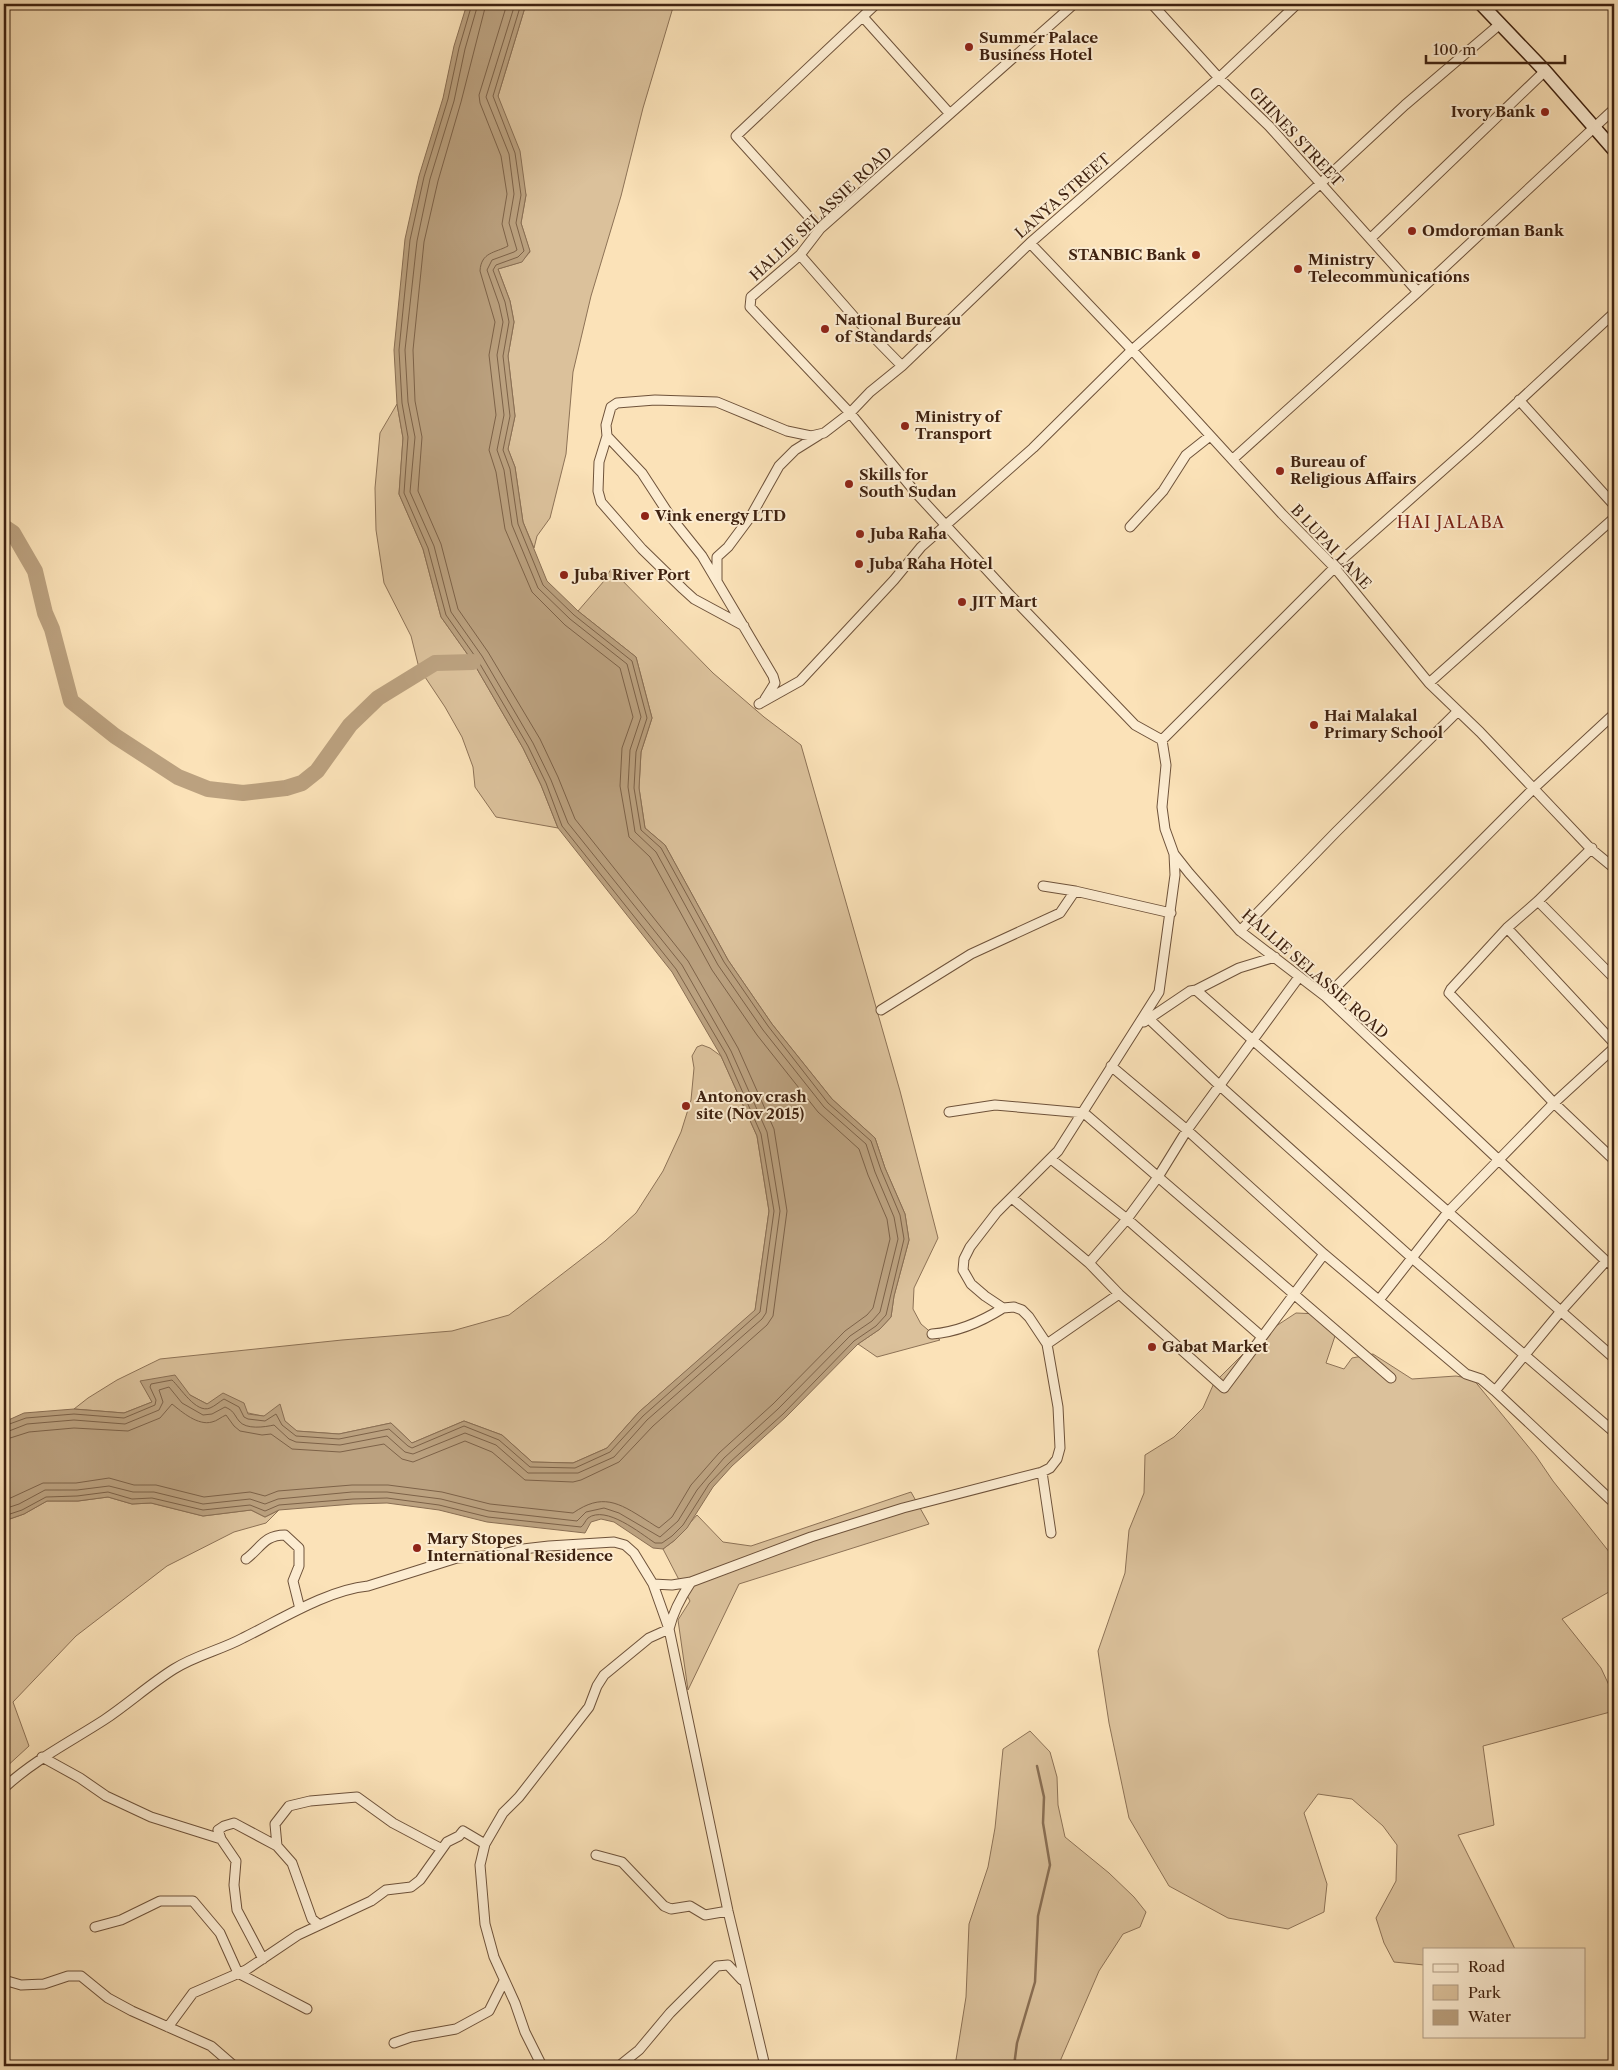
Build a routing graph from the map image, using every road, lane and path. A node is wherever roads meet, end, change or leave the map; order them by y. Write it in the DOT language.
graph roads {
  1 [pos="876,4"];
  2 [pos="1074,4"];
  3 [pos="1152,4"];
  4 [pos="1297,4"];
  5 [pos="1481,4"];
  6 [pos="863,17"];
  7 [pos="1500,24"];
  8 [pos="1545,71"];
  9 [pos="1219,78"];
  10 [pos="1614,109"];
  11 [pos="950,114"];
  12 [pos="1594,127"];
  13 [pos="1614,150"];
  14 [pos="1321,183"];
  15 [pos="820,230"];
  16 [pos="1371,238"];
  17 [pos="1030,243"];
  18 [pos="800,255"];
  19 [pos="1418,292"];
  20 [pos="1614,313"];
  21 [pos="1132,350"];
  22 [pos="902,366"];
  23 [pos="1519,400"];
  24 [pos="850,413"];
  25 [pos="819,435"];
  26 [pos="607,436"];
  27 [pos="1210,436"];
  28 [pos="1233,459"];
  29 [pos="1614,505"];
  30 [pos="1614,518"];
  31 [pos="946,526"];
  32 [pos="1130,527"];
  33 [pos="1335,568"];
  34 [pos="717,581"];
  35 [pos="744,626"];
  36 [pos="1429,683"];
  37 [pos="1457,712"];
  38 [pos="1614,714"];
  39 [pos="1162,740"];
  40 [pos="1533,790"];
  41 [pos="1591,848"];
  42 [pos="1174,854"];
  43 [pos="1614,868"];
  44 [pos="1043,886"];
  45 [pos="1075,890"];
  46 [pos="1538,901"];
  47 [pos="1171,913"];
  48 [pos="1507,928"];
  49 [pos="1240,931"];
  50 [pos="1275,957"];
  51 [pos="1299,977"];
  52 [pos="1614,978"];
  53 [pos="1196,990"];
  54 [pos="1326,997"];
  55 [pos="881,1010"];
  56 [pos="1148,1018"];
  57 [pos="1253,1040"];
  58 [pos="1125,1043"];
  59 [pos="1614,1043"];
  60 [pos="1614,1048"];
  61 [pos="1111,1066"];
  62 [pos="1219,1085"];
  63 [pos="1554,1103"];
  64 [pos="949,1112"];
  65 [pos="1084,1113"];
  66 [pos="1187,1130"];
  67 [pos="1051,1160"];
  68 [pos="1499,1160"];
  69 [pos="1614,1160"];
  70 [pos="1158,1177"];
  71 [pos="1012,1198"];
  72 [pos="1448,1212"];
  73 [pos="1128,1219"];
  74 [pos="1324,1254"];
  75 [pos="1412,1258"];
  76 [pos="1088,1263"];
  77 [pos="1612,1265"];
  78 [pos="1119,1294"];
  79 [pos="1293,1294"];
  80 [pos="1379,1300"];
  81 [pos="1003,1308"];
  82 [pos="1561,1311"];
  83 [pos="932,1334"];
  84 [pos="1261,1336"];
  85 [pos="1047,1344"];
  86 [pos="1524,1355"];
  87 [pos="1614,1358"];
  88 [pos="1391,1378"];
  89 [pos="1495,1391"];
  90 [pos="1614,1432"];
  91 [pos="1042,1472"];
  92 [pos="1614,1503"];
  93 [pos="1051,1533"];
  94 [pos="246,1559"];
  95 [pos="690,1582"];
  96 [pos="653,1584"];
  97 [pos="300,1609"];
  98 [pos="669,1629"];
  99 [pos="42,1758"];
  100 [pos="4,1788"];
  101 [pos="221,1839"];
  102 [pos="485,1844"];
  103 [pos="277,1846"];
  104 [pos="442,1849"];
  105 [pos="596,1855"];
  106 [pos="728,1911"];
  107 [pos="318,1924"];
  108 [pos="95,1927"];
  109 [pos="263,1959"];
  110 [pos="238,1973"];
  111 [pos="4,1980"];
  112 [pos="504,1981"];
  113 [pos="744,1982"];
  114 [pos="307,2009"];
  115 [pos="168,2027"];
  116 [pos="394,2043"];
  117 [pos="234,2066"];
  118 [pos="542,2066"];
  119 [pos="620,2066"];
  120 [pos="765,2066"];
  1 -- 6 [label="street"];
  2 -- 11 [label="street, HALLIE SELASSIE ROAD"];
  3 -- 9 [label="street, GHINES STREET"];
  4 -- 9 [label="street, LANYA STREET"];
  5 -- 7 [label="street"];
  6 -- 11 [label="street"];
  6 -- 15 [label="street"];
  7 -- 8 [label="street"];
  7 -- 14 [label="street"];
  8 -- 12 [label="street"];
  8 -- 16 [label="street"];
  9 -- 14 [label="street, GHINES STREET"];
  9 -- 17 [label="street, LANYA STREET"];
  10 -- 12 [label="street"];
  11 -- 15 [label="street, HALLIE SELASSIE ROAD"];
  12 -- 13 [label="street"];
  12 -- 19 [label="street"];
  14 -- 16 [label="street, GHINES STREET"];
  14 -- 21 [label="street"];
  15 -- 18 [label="street, HALLIE SELASSIE ROAD"];
  16 -- 19 [label="street, GHINES STREET"];
  17 -- 21 [label="street, B LUPAI LANE"];
  17 -- 22 [label="street, LANYA STREET"];
  18 -- 22 [label="street"];
  18 -- 24 [label="street, HALLIE SELASSIE ROAD"];
  19 -- 28 [label="street"];
  20 -- 23 [label="street"];
  21 -- 27 [label="street, B LUPAI LANE"];
  21 -- 31 [label="street"];
  22 -- 24 [label="street, LANYA STREET"];
  23 -- 29 [label="street"];
  23 -- 33 [label="street"];
  24 -- 25 [label="street, LANYA STREET"];
  24 -- 31 [label="street, HALLIE SELASSIE ROAD"];
  25 -- 26 [label="street"];
  25 -- 34 [label="street, LANYA STREET"];
  26 -- 34 [label="street"];
  26 -- 35 [label="street"];
  27 -- 28 [label="street, B LUPAI LANE"];
  27 -- 32 [label="street"];
  28 -- 33 [label="street, B LUPAI LANE"];
  30 -- 36 [label="street"];
  31 -- 35 [label="street"];
  31 -- 39 [label="street, HALLIE SELASSIE ROAD"];
  33 -- 36 [label="street, B LUPAI LANE"];
  33 -- 39 [label="street"];
  34 -- 35 [label="street"];
  36 -- 37 [label="street, B LUPAI LANE"];
  37 -- 40 [label="street, B LUPAI LANE"];
  37 -- 49 [label="street"];
  38 -- 40 [label="street"];
  39 -- 42 [label="street, HALLIE SELASSIE ROAD"];
  40 -- 41 [label="street, B LUPAI LANE"];
  40 -- 54 [label="street"];
  41 -- 43 [label="street, B LUPAI LANE"];
  41 -- 46 [label="street"];
  42 -- 47 [label="street"];
  42 -- 49 [label="street, HALLIE SELASSIE ROAD"];
  44 -- 45 [label="street"];
  45 -- 47 [label="street"];
  45 -- 55 [label="street"];
  46 -- 48 [label="street"];
  46 -- 52 [label="street"];
  47 -- 58 [label="street"];
  48 -- 59 [label="street"];
  48 -- 63 [label="street"];
  49 -- 50 [label="street, HALLIE SELASSIE ROAD"];
  50 -- 51 [label="street, HALLIE SELASSIE ROAD"];
  50 -- 53 [label="street"];
  51 -- 54 [label="street, HALLIE SELASSIE ROAD"];
  51 -- 57 [label="street"];
  53 -- 56 [label="street"];
  53 -- 57 [label="street"];
  54 -- 68 [label="street, HALLIE SELASSIE ROAD"];
  56 -- 58 [label="street"];
  56 -- 62 [label="street"];
  57 -- 62 [label="street"];
  57 -- 72 [label="street"];
  58 -- 61 [label="street"];
  60 -- 63 [label="street"];
  61 -- 65 [label="street"];
  61 -- 66 [label="street"];
  62 -- 66 [label="street"];
  62 -- 75 [label="street"];
  63 -- 68 [label="street"];
  63 -- 69 [label="street"];
  64 -- 65 [label="street"];
  65 -- 67 [label="street"];
  65 -- 70 [label="street"];
  66 -- 70 [label="street"];
  66 -- 74 [label="street"];
  67 -- 71 [label="street"];
  67 -- 73 [label="street"];
  68 -- 72 [label="street"];
  68 -- 77 [label="street, HALLIE SELASSIE ROAD"];
  70 -- 73 [label="street"];
  70 -- 79 [label="street"];
  71 -- 76 [label="street"];
  71 -- 81 [label="street"];
  72 -- 75 [label="street"];
  72 -- 82 [label="street"];
  73 -- 76 [label="street"];
  73 -- 84 [label="street"];
  74 -- 79 [label="street"];
  74 -- 80 [label="street"];
  75 -- 80 [label="street"];
  75 -- 86 [label="street"];
  76 -- 78 [label="street"];
  77 -- 82 [label="street"];
  78 -- 84 [label="street"];
  78 -- 85 [label="street"];
  79 -- 84 [label="street"];
  79 -- 88 [label="street"];
  80 -- 89 [label="street"];
  81 -- 83 [label="street"];
  81 -- 85 [label="street"];
  82 -- 86 [label="street"];
  82 -- 87 [label="street"];
  85 -- 91 [label="street"];
  86 -- 89 [label="street"];
  86 -- 90 [label="street"];
  89 -- 92 [label="street"];
  91 -- 93 [label="street"];
  91 -- 95 [label="street"];
  94 -- 97 [label="street"];
  95 -- 96 [label="street"];
  95 -- 98 [label="street"];
  96 -- 97 [label="street"];
  96 -- 98 [label="street"];
  97 -- 99 [label="street"];
  98 -- 102 [label="street"];
  98 -- 106 [label="street"];
  99 -- 100 [label="street"];
  99 -- 101 [label="street"];
  101 -- 103 [label="street"];
  101 -- 109 [label="street"];
  102 -- 104 [label="street"];
  102 -- 112 [label="street"];
  103 -- 104 [label="street"];
  103 -- 107 [label="street"];
  104 -- 107 [label="street"];
  105 -- 106 [label="street"];
  106 -- 113 [label="street"];
  107 -- 109 [label="street"];
  108 -- 110 [label="street"];
  109 -- 110 [label="street"];
  110 -- 114 [label="street"];
  110 -- 115 [label="street"];
  111 -- 115 [label="street"];
  112 -- 116 [label="street"];
  112 -- 118 [label="street"];
  113 -- 119 [label="street"];
  113 -- 120 [label="street"];
  115 -- 117 [label="street"];
}
